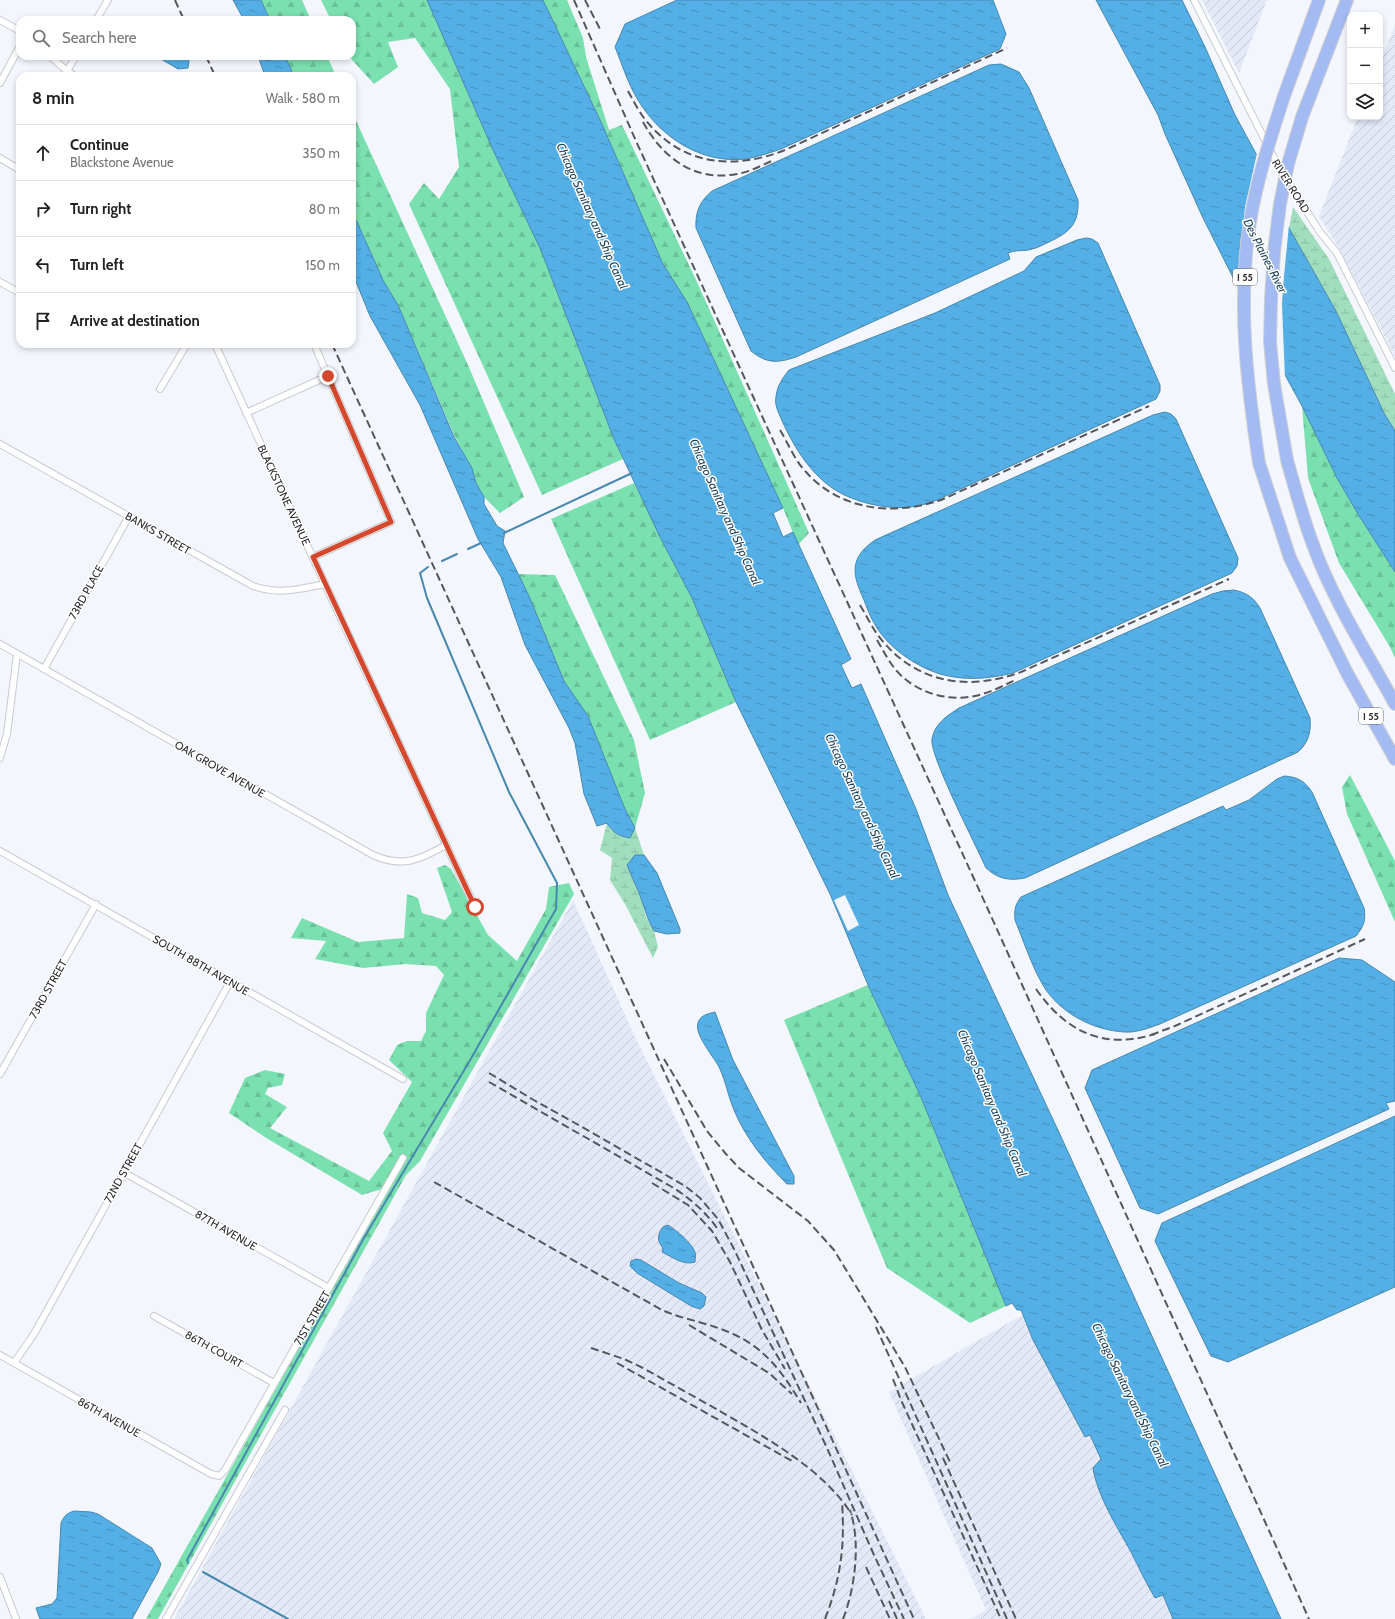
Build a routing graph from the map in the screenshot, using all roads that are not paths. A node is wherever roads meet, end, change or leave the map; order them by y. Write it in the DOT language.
graph roads {
  1 [pos="108,0"];
  2 [pos="1194,0"];
  3 [pos="1319,0"];
  4 [pos="1346,0"];
  5 [pos="98,16"];
  6 [pos="0,20"];
  7 [pos="16,29"];
  8 [pos="16,53"];
  9 [pos="55,60"];
  10 [pos="74,60"];
  11 [pos="67,71"];
  12 [pos="0,83"];
  13 [pos="0,158"];
  14 [pos="16,168"];
  15 [pos="0,282"];
  16 [pos="16,291"];
  17 [pos="184,348"];
  18 [pos="217,348"];
  19 [pos="316,348"];
  20 [pos="1395,368"];
  21 [pos="328,376"];
  22 [pos="160,389"];
  23 [pos="246,413"];
  24 [pos="0,444"];
  25 [pos="129,516"];
  26 [pos="313,557"];
  27 [pos="325,584"];
  28 [pos="0,644"];
  29 [pos="17,654"];
  30 [pos="44,668"];
  31 [pos="1395,704"];
  32 [pos="0,758"];
  33 [pos="1395,759"];
  34 [pos="446,845"];
  35 [pos="0,851"];
  36 [pos="96,904"];
  37 [pos="475,907"];
  38 [pos="230,982"];
  39 [pos="0,1074"];
  40 [pos="403,1079"];
  41 [pos="403,1158"];
  42 [pos="123,1172"];
  43 [pos="329,1288"];
  44 [pos="154,1316"];
  45 [pos="0,1355"];
  46 [pos="14,1363"];
  47 [pos="274,1383"];
  48 [pos="285,1410"];
  49 [pos="219,1476"];
  50 [pos="0,1577"];
  51 [pos="16,1619"];
  52 [pos="166,1619"];
  1 -- 5 [label="street"];
  2 -- 20 [label="street, RIVER ROAD"];
  3 -- 33 [label="highway, I 55, bridge"];
  4 -- 31 [label="highway, I 55, bridge"];
  6 -- 7 [label="street"];
  8 -- 12 [label="street"];
  9 -- 11 [label="street"];
  10 -- 11 [label="street"];
  13 -- 14 [label="street"];
  15 -- 16 [label="street"];
  17 -- 22 [label="street"];
  18 -- 23 [label="street, BLACKSTONE AVENUE"];
  19 -- 21 [label="street"];
  21 -- 23 [label="street"];
  21 -- 26 [label="street"];
  23 -- 26 [label="street, BLACKSTONE AVENUE"];
  24 -- 25 [label="street, BANKS STREET"];
  25 -- 27 [label="street, BANKS STREET"];
  25 -- 30 [label="street, 73RD PLACE"];
  26 -- 27 [label="street, BLACKSTONE AVENUE"];
  27 -- 34 [label="street, BLACKSTONE AVENUE"];
  28 -- 29 [label="street, OAK GROVE AVENUE"];
  29 -- 30 [label="street, OAK GROVE AVENUE"];
  29 -- 32 [label="street"];
  30 -- 34 [label="street, OAK GROVE AVENUE"];
  34 -- 37 [label="street, BLACKSTONE AVENUE"];
  35 -- 36 [label="street, SOUTH 88TH AVENUE"];
  36 -- 38 [label="street, SOUTH 88TH AVENUE"];
  36 -- 39 [label="street, 73RD STREET"];
  38 -- 40 [label="street, SOUTH 88TH AVENUE"];
  38 -- 42 [label="street, 72ND STREET"];
  41 -- 43 [label="street, 71ST STREET"];
  42 -- 43 [label="street, 87TH AVENUE"];
  42 -- 46 [label="street, 72ND STREET"];
  43 -- 47 [label="street, 71ST STREET"];
  44 -- 47 [label="street, 86TH COURT"];
  45 -- 46 [label="street, 86TH AVENUE"];
  46 -- 49 [label="street, 86TH AVENUE"];
  47 -- 49 [label="street, 71ST STREET"];
  48 -- 52 [label="street"];
  50 -- 51 [label="street"];
}
